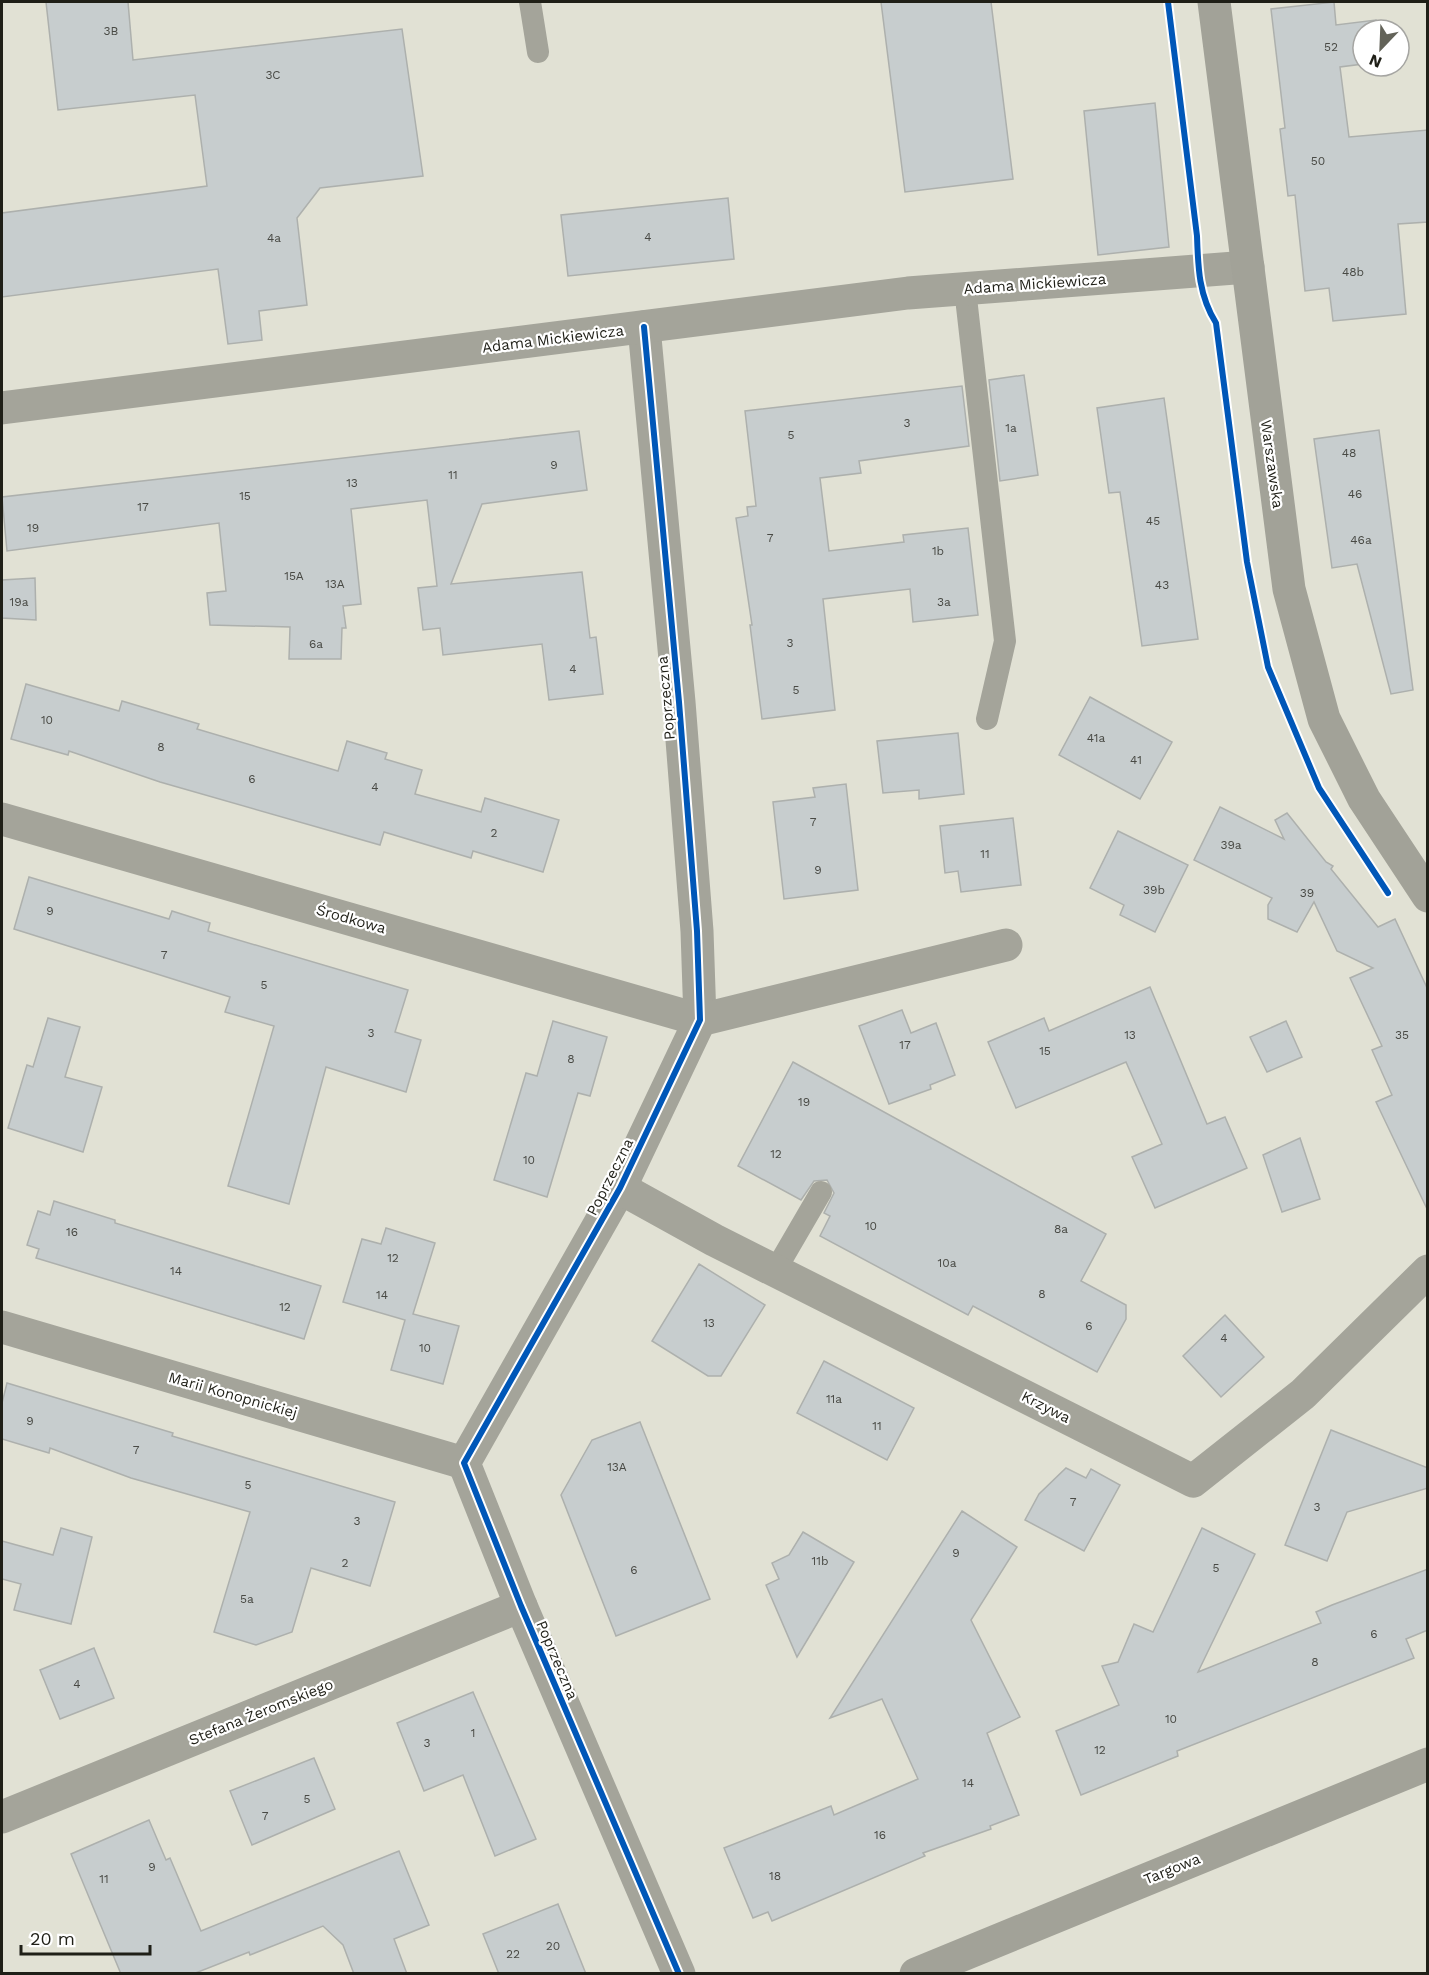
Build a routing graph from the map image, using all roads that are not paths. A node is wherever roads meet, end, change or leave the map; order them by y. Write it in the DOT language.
graph roads {
  1 [pos="530,2"];
  2 [pos="1214,2"];
  3 [pos="538,52"];
  4 [pos="1248,267"];
  5 [pos="965,289"];
  6 [pos="644,327"];
  7 [pos="2,408"];
  8 [pos="987,720"];
  9 [pos="2,819"];
  10 [pos="1428,896"];
  11 [pos="1006,945"];
  12 [pos="700,1020"];
  13 [pos="620,1188"];
  14 [pos="821,1192"];
  15 [pos="775,1271"];
  16 [pos="1425,1284"];
  17 [pos="2,1327"];
  18 [pos="464,1463"];
  19 [pos="521,1606"];
  20 [pos="1428,1764"];
  21 [pos="2,1817"];
  22 [pos="679,1974"];
  23 [pos="916,1974"];
  1 -- 3 [label="lane"];
  2 -- 4 [label="street, Warszawska"];
  4 -- 5 [label="street, Adama Mickiewicza"];
  4 -- 10 [label="street, Warszawska"];
  5 -- 6 [label="street, Adama Mickiewicza"];
  5 -- 8 [label="lane"];
  6 -- 7 [label="street, Adama Mickiewicza"];
  6 -- 12 [label="street, Poprzeczna"];
  9 -- 12 [label="street, Środkowa"];
  11 -- 12 [label="street"];
  12 -- 13 [label="street, Poprzeczna"];
  13 -- 15 [label="street, Krzywa"];
  13 -- 18 [label="street, Poprzeczna"];
  14 -- 15 [label="lane"];
  15 -- 16 [label="street, Krzywa"];
  17 -- 18 [label="street, Marii Konopnickiej"];
  18 -- 19 [label="street, Poprzeczna"];
  19 -- 21 [label="street, Stefana Żeromskiego"];
  19 -- 22 [label="street, Poprzeczna"];
  20 -- 23 [label="street, Targowa"];
}
